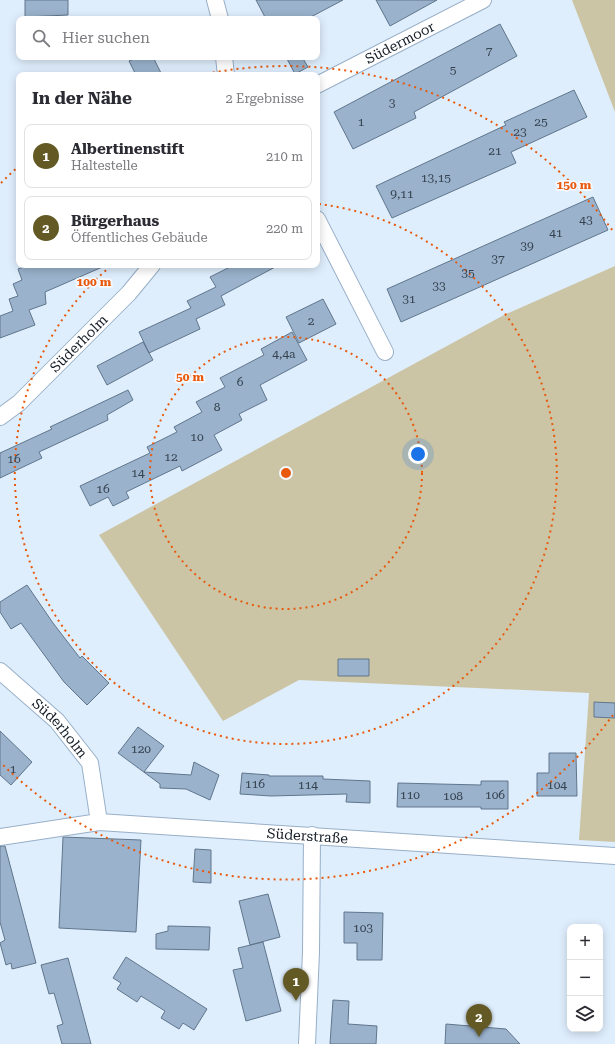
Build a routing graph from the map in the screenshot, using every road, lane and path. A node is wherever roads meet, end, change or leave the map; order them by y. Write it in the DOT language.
graph roads {
  1 [pos="215,0"];
  2 [pos="483,0"];
  3 [pos="219,16"];
  4 [pos="224,60"];
  5 [pos="226,72"];
  6 [pos="320,83"];
  7 [pos="320,226"];
  8 [pos="150,268"];
  9 [pos="385,352"];
  10 [pos="0,417"];
  11 [pos="0,671"];
  12 [pos="99,822"];
  13 [pos="312,835"];
  14 [pos="0,837"];
  15 [pos="615,856"];
  16 [pos="307,1044"];
  1 -- 3 [label="street"];
  2 -- 6 [label="street, Südermoor"];
  4 -- 5 [label="street"];
  7 -- 9 [label="street"];
  8 -- 10 [label="street, Süderholm"];
  11 -- 12 [label="street, Süderholm"];
  12 -- 13 [label="street, Süderstraße"];
  12 -- 14 [label="street, Süderstraße"];
  13 -- 15 [label="street, Süderstraße"];
  13 -- 16 [label="street"];
}
